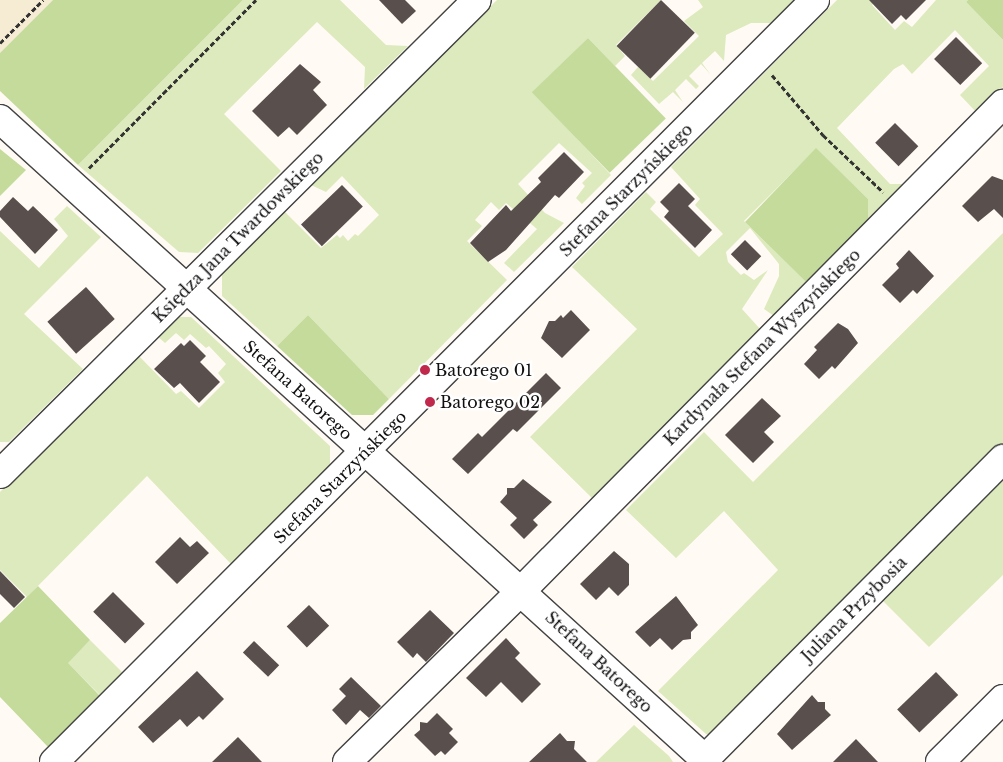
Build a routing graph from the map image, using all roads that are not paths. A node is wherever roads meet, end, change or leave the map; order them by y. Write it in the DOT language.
graph roads {
  1 [pos="477,0"];
  2 [pos="815,0"];
  3 [pos="1003,104"];
  4 [pos="0,119"];
  5 [pos="186,289"];
  6 [pos="367,452"];
  7 [pos="1003,459"];
  8 [pos="1,472"];
  9 [pos="522,590"];
  10 [pos="1003,698"];
  11 [pos="702,760"];
  12 [pos="54,762"];
  13 [pos="347,762"];
  14 [pos="940,762"];
  1 -- 5 [label="street, Księdza Jana Twardowskiego"];
  2 -- 6 [label="street, Stefana Starzyńskiego"];
  3 -- 9 [label="street, Kardynała Stefana Wyszyńskiego"];
  4 -- 5 [label="street, Stefana Batorego"];
  5 -- 6 [label="street, Stefana Batorego"];
  5 -- 8 [label="street, Księdza Jana Twardowskiego"];
  6 -- 9 [label="street, Stefana Batorego"];
  6 -- 12 [label="street, Stefana Starzyńskiego"];
  7 -- 11 [label="street, Juliana Przybosia"];
  9 -- 11 [label="street, Stefana Batorego"];
  9 -- 13 [label="street, Kardynała Stefana Wyszyńskiego"];
  10 -- 14 [label="street"];
}
